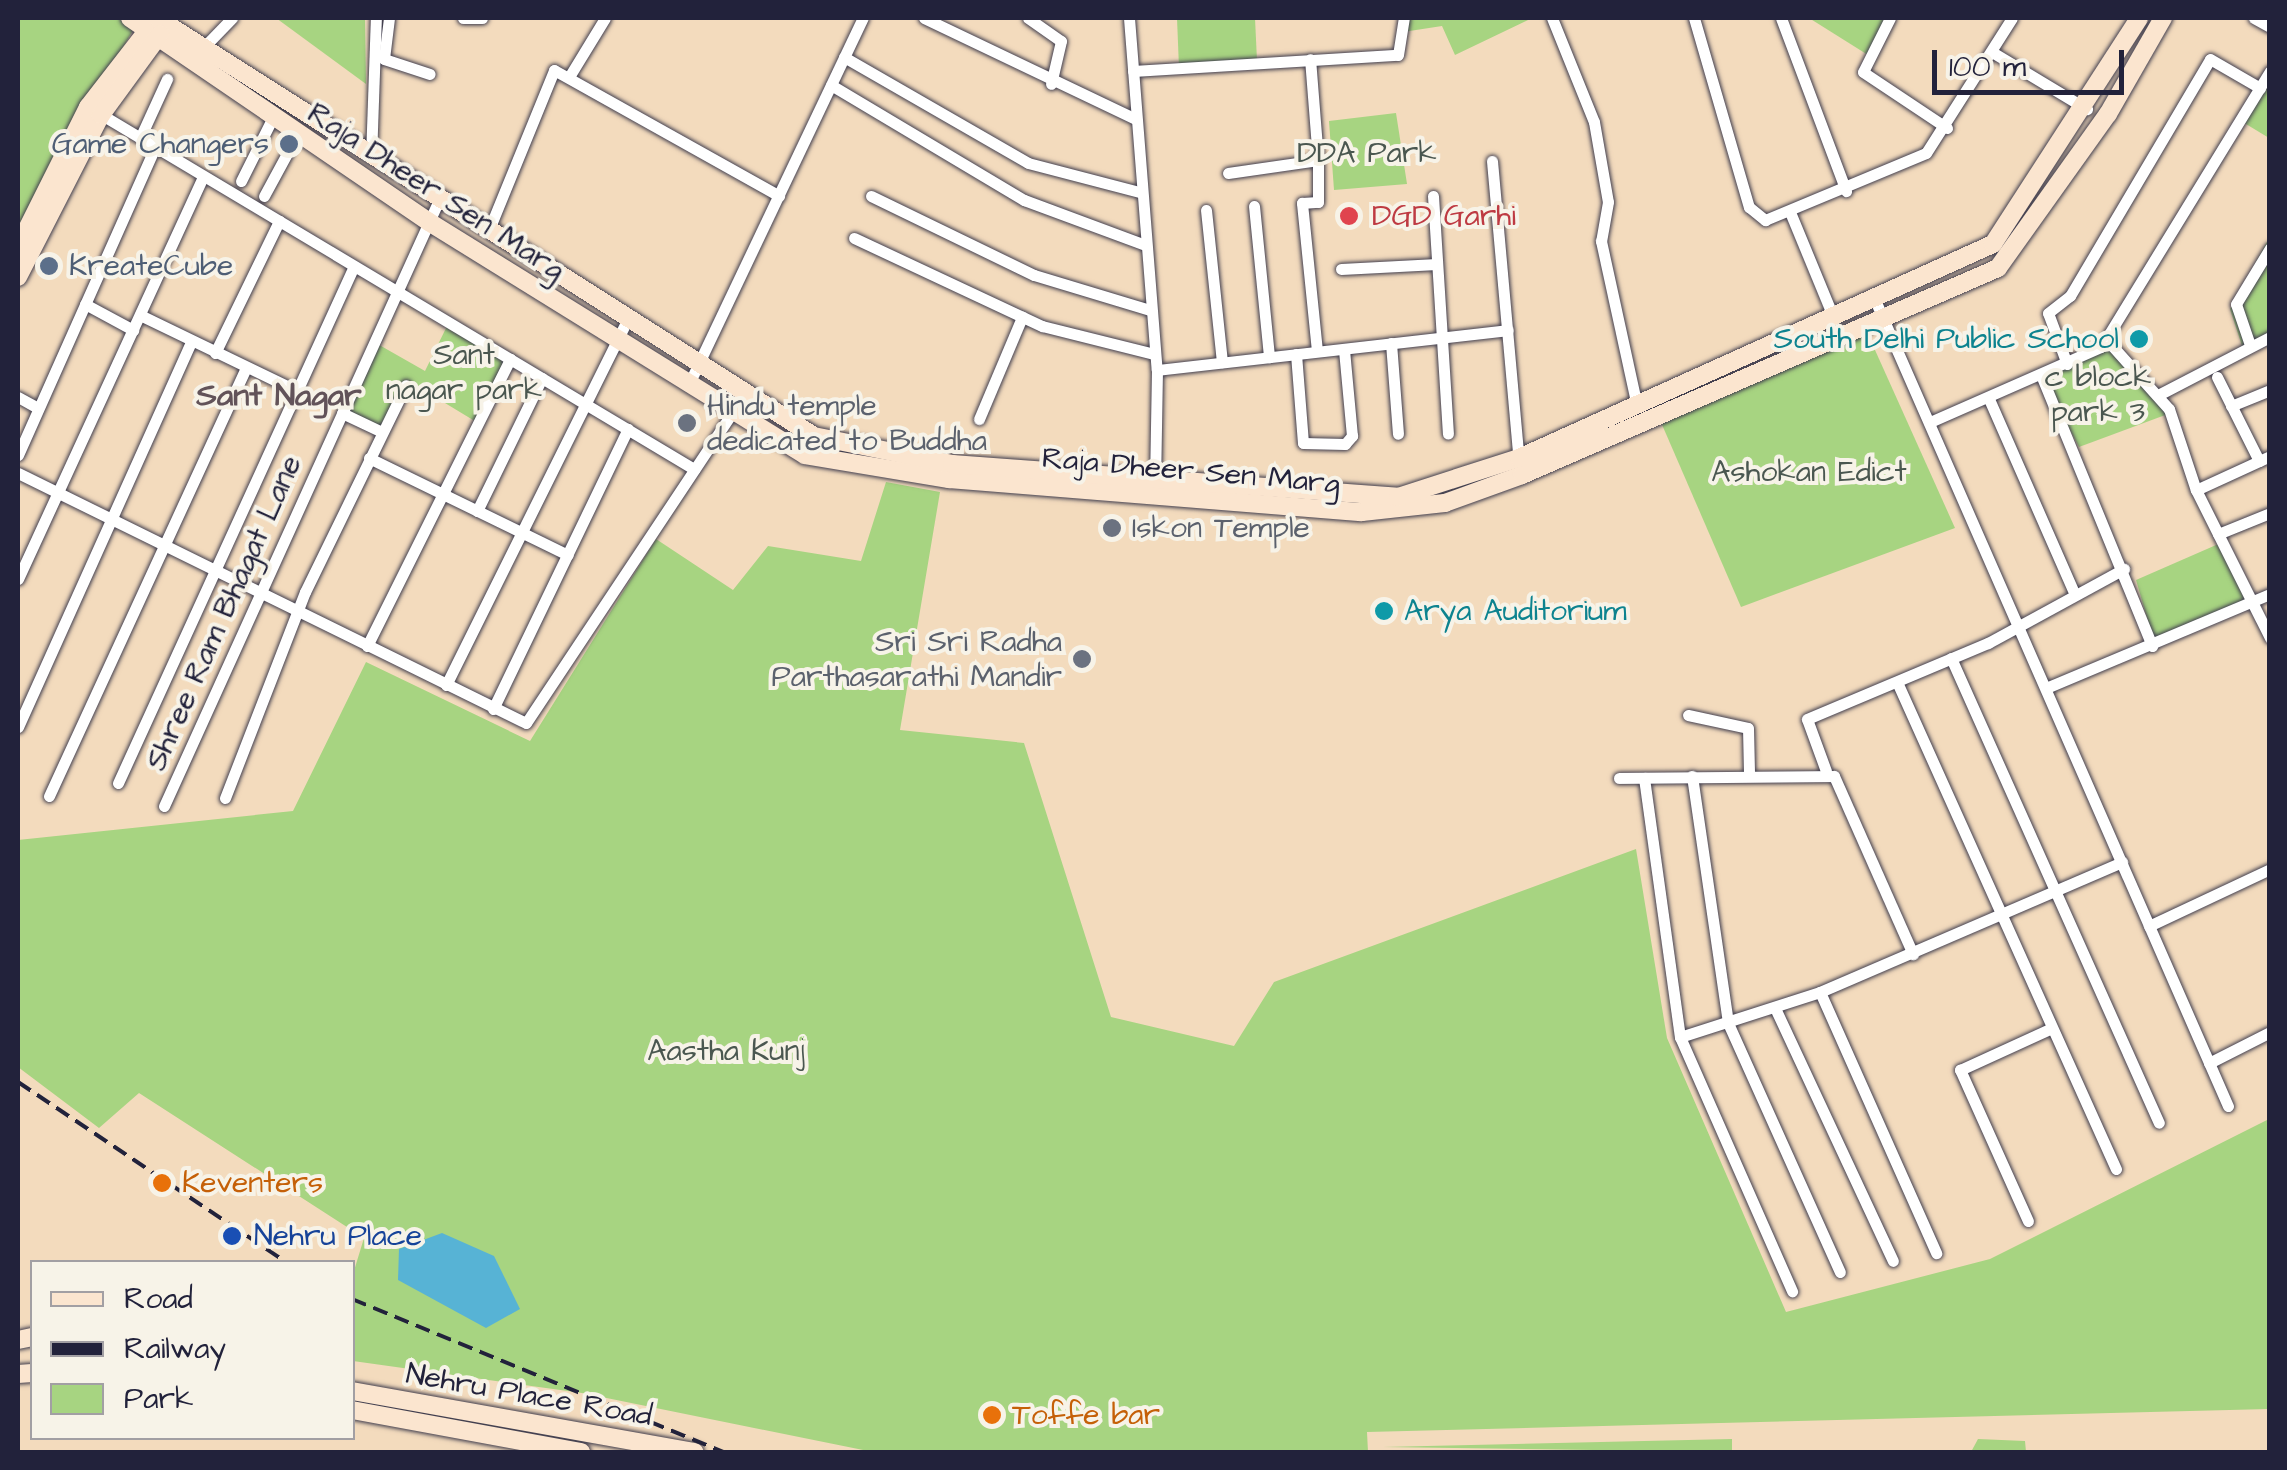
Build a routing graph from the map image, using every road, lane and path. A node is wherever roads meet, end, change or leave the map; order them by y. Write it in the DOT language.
graph roads {
  1 [pos="130,18"];
  2 [pos="232,18"];
  3 [pos="376,18"];
  4 [pos="388,18"];
  5 [pos="463,18"];
  6 [pos="482,18"];
  7 [pos="606,18"];
  8 [pos="861,18"];
  9 [pos="924,18"];
  10 [pos="1028,18"];
  11 [pos="1128,18"];
  12 [pos="1404,18"];
  13 [pos="1552,18"];
  14 [pos="1694,18"];
  15 [pos="1781,18"];
  16 [pos="1890,18"];
  17 [pos="2012,18"];
  18 [pos="2139,18"];
  19 [pos="2163,18"];
  20 [pos="2254,18"];
  21 [pos="2270,26"];
  22 [pos="155,42"];
  23 [pos="202,49"];
  24 [pos="1992,52"];
  25 [pos="135,55"];
  26 [pos="844,57"];
  27 [pos="1310,59"];
  28 [pos="2270,71"];
  29 [pos="1132,72"];
  30 [pos="430,74"];
  31 [pos="569,77"];
  32 [pos="167,80"];
  33 [pos="1051,84"];
  34 [pos="831,85"];
  35 [pos="2260,88"];
  36 [pos="2087,109"];
  37 [pos="95,111"];
  38 [pos="272,119"];
  39 [pos="1136,119"];
  40 [pos="1947,128"];
  41 [pos="297,135"];
  42 [pos="140,138"];
  43 [pos="156,147"];
  44 [pos="371,158"];
  45 [pos="1318,160"];
  46 [pos="1492,161"];
  47 [pos="1228,173"];
  48 [pos="203,176"];
  49 [pos="241,181"];
  50 [pos="1846,191"];
  51 [pos="1139,192"];
  52 [pos="264,196"];
  53 [pos="779,196"];
  54 [pos="871,196"];
  55 [pos="1432,196"];
  56 [pos="438,202"];
  57 [pos="1254,206"];
  58 [pos="1206,210"];
  59 [pos="1790,212"];
  60 [pos="279,221"];
  61 [pos="429,222"];
  62 [pos="488,232"];
  63 [pos="854,238"];
  64 [pos="1145,245"];
  65 [pos="18,247"];
  66 [pos="2270,248"];
  67 [pos="1437,264"];
  68 [pos="354,266"];
  69 [pos="1341,269"];
  70 [pos="18,276"];
  71 [pos="397,292"];
  72 [pos="1874,300"];
  73 [pos="85,304"];
  74 [pos="1150,310"];
  75 [pos="140,315"];
  76 [pos="1022,317"];
  77 [pos="1883,318"];
  78 [pos="1834,319"];
  79 [pos="626,322"];
  80 [pos="133,330"];
  81 [pos="1508,330"];
  82 [pos="1443,337"];
  83 [pos="2270,337"];
  84 [pos="2107,340"];
  85 [pos="191,342"];
  86 [pos="618,342"];
  87 [pos="1391,343"];
  88 [pos="2250,346"];
  89 [pos="1344,349"];
  90 [pos="1317,352"];
  91 [pos="214,353"];
  92 [pos="1154,354"];
  93 [pos="1296,354"];
  94 [pos="1269,357"];
  95 [pos="510,359"];
  96 [pos="1222,362"];
  97 [pos="2067,364"];
  98 [pos="246,368"];
  99 [pos="1157,370"];
  100 [pos="2042,375"];
  101 [pos="2217,377"];
  102 [pos="542,378"];
  103 [pos="693,378"];
  104 [pos="406,384"];
  105 [pos="293,390"];
  106 [pos="2270,390"];
  107 [pos="2160,394"];
  108 [pos="18,397"];
  109 [pos="1989,399"];
  110 [pos="586,404"];
  111 [pos="1637,406"];
  112 [pos="2231,406"];
  113 [pos="38,408"];
  114 [pos="732,412"];
  115 [pos="342,413"];
  116 [pos="979,419"];
  117 [pos="1930,422"];
  118 [pos="628,429"];
  119 [pos="382,432"];
  120 [pos="1398,434"];
  121 [pos="1448,434"];
  122 [pos="18,455"];
  123 [pos="369,458"];
  124 [pos="2264,459"];
  125 [pos="1520,467"];
  126 [pos="694,468"];
  127 [pos="18,473"];
  128 [pos="1155,487"];
  129 [pos="2196,490"];
  130 [pos="60,494"];
  131 [pos="443,494"];
  132 [pos="477,511"];
  133 [pos="2270,512"];
  134 [pos="111,520"];
  135 [pos="522,533"];
  136 [pos="2218,534"];
  137 [pos="168,548"];
  138 [pos="568,554"];
  139 [pos="2124,568"];
  140 [pos="213,570"];
  141 [pos="18,579"];
  142 [pos="2074,590"];
  143 [pos="260,593"];
  144 [pos="2270,594"];
  145 [pos="2253,601"];
  146 [pos="302,614"];
  147 [pos="2020,623"];
  148 [pos="2270,638"];
  149 [pos="367,646"];
  150 [pos="2152,646"];
  151 [pos="1950,658"];
  152 [pos="1897,682"];
  153 [pos="446,686"];
  154 [pos="2046,688"];
  155 [pos="493,708"];
  156 [pos="1688,715"];
  157 [pos="18,726"];
  158 [pos="1826,771"];
  159 [pos="1749,774"];
  160 [pos="1692,776"];
  161 [pos="1620,778"];
  162 [pos="1644,778"];
  163 [pos="118,782"];
  164 [pos="49,796"];
  165 [pos="224,798"];
  166 [pos="164,806"];
  167 [pos="2122,862"];
  168 [pos="2270,869"];
  169 [pos="2054,889"];
  170 [pos="2001,912"];
  171 [pos="2149,926"];
  172 [pos="1913,954"];
  173 [pos="1820,992"];
  174 [pos="1775,1008"];
  175 [pos="1728,1023"];
  176 [pos="2052,1028"];
  177 [pos="2270,1032"];
  178 [pos="1680,1037"];
  179 [pos="2209,1063"];
  180 [pos="2228,1106"];
  181 [pos="2159,1123"];
  182 [pos="2116,1169"];
  183 [pos="2028,1221"];
  184 [pos="1936,1253"];
  185 [pos="1893,1261"];
  186 [pos="1840,1272"];
  187 [pos="1792,1290"];
  188 [pos="355,1392"];
  189 [pos="355,1411"];
  190 [pos="581,1452"];
  191 [pos="696,1452"];
  1 -- 22 [label="street, Raja Dheer Sen Marg"];
  1 -- 25 [label="street"];
  2 -- 23 [label="street"];
  3 -- 44 [label="street"];
  4 -- 30 [label="street"];
  5 -- 6 [label="street"];
  7 -- 31 [label="street"];
  8 -- 26 [label="street"];
  9 -- 33 [label="street"];
  10 -- 33 [label="street"];
  11 -- 29 [label="street"];
  12 -- 27 [label="street"];
  13 -- 111 [label="street"];
  14 -- 59 [label="street"];
  15 -- 50 [label="street"];
  16 -- 40 [label="street"];
  17 -- 24 [label="street"];
  18 -- 36 [label="street, Raja Dheer Sen Marg"];
  19 -- 77 [label="street, Raja Dheer Sen Marg"];
  20 -- 21 [label="street"];
  22 -- 23 [label="street, Raja Dheer Sen Marg"];
  22 -- 25 [label="street"];
  22 -- 25 [label="street, Raja Dheer Sen Marg"];
  22 -- 38 [label="street, Raja Dheer Sen Marg"];
  23 -- 44 [label="street, Raja Dheer Sen Marg"];
  24 -- 36 [label="street"];
  24 -- 40 [label="street"];
  25 -- 37 [label="street, Raja Dheer Sen Marg"];
  26 -- 34 [label="street"];
  26 -- 51 [label="street"];
  27 -- 29 [label="street"];
  27 -- 45 [label="street"];
  28 -- 35 [label="street"];
  29 -- 39 [label="street"];
  31 -- 53 [label="street"];
  31 -- 62 [label="street"];
  32 -- 42 [label="street"];
  33 -- 39 [label="street"];
  34 -- 53 [label="street"];
  34 -- 64 [label="street"];
  35 -- 84 [label="street"];
  35 -- 97 [label="street"];
  36 -- 72 [label="street, Raja Dheer Sen Marg"];
  37 -- 42 [label="street"];
  37 -- 65 [label="street, Raja Dheer Sen Marg"];
  37 -- 70 [label="street, Raja Dheer Sen Marg"];
  38 -- 41 [label="street, Raja Dheer Sen Marg"];
  38 -- 49 [label="street"];
  39 -- 51 [label="street"];
  40 -- 50 [label="street"];
  41 -- 52 [label="street"];
  41 -- 61 [label="street, Raja Dheer Sen Marg"];
  42 -- 43 [label="street"];
  43 -- 48 [label="street"];
  43 -- 73 [label="street"];
  44 -- 56 [label="street, Raja Dheer Sen Marg"];
  45 -- 47 [label="street"];
  45 -- 90 [label="street"];
  46 -- 81 [label="street"];
  48 -- 60 [label="street"];
  48 -- 75 [label="street"];
  50 -- 59 [label="street"];
  51 -- 64 [label="street"];
  53 -- 103 [label="street"];
  54 -- 74 [label="street"];
  55 -- 67 [label="street"];
  56 -- 61 [label="street, Shree Ram Bhagat Lane"];
  56 -- 62 [label="street, Raja Dheer Sen Marg"];
  57 -- 94 [label="street"];
  58 -- 96 [label="street"];
  59 -- 78 [label="street"];
  60 -- 68 [label="street"];
  60 -- 91 [label="street"];
  61 -- 71 [label="street, Shree Ram Bhagat Lane"];
  61 -- 86 [label="street, Raja Dheer Sen Marg"];
  62 -- 79 [label="street, Raja Dheer Sen Marg"];
  63 -- 76 [label="street"];
  64 -- 74 [label="street"];
  66 -- 88 [label="street"];
  67 -- 69 [label="street"];
  67 -- 82 [label="street"];
  68 -- 71 [label="street"];
  68 -- 105 [label="street"];
  71 -- 95 [label="street"];
  71 -- 115 [label="street, Shree Ram Bhagat Lane"];
  72 -- 77 [label="street"];
  72 -- 78 [label="street, Raja Dheer Sen Marg"];
  73 -- 80 [label="street"];
  73 -- 113 [label="street"];
  74 -- 92 [label="street"];
  75 -- 80 [label="street"];
  75 -- 85 [label="street"];
  76 -- 92 [label="street"];
  76 -- 116 [label="street"];
  77 -- 117 [label="street"];
  77 -- 125 [label="street, Raja Dheer Sen Marg"];
  78 -- 111 [label="street, Raja Dheer Sen Marg"];
  79 -- 86 [label="street"];
  79 -- 103 [label="street, Raja Dheer Sen Marg"];
  80 -- 130 [label="street"];
  81 -- 82 [label="street"];
  81 -- 125 [label="street"];
  82 -- 87 [label="street"];
  82 -- 121 [label="street"];
  83 -- 88 [label="street"];
  84 -- 97 [label="street"];
  84 -- 107 [label="street"];
  85 -- 91 [label="street"];
  85 -- 134 [label="street"];
  86 -- 103 [label="street, Raja Dheer Sen Marg"];
  86 -- 110 [label="street"];
  87 -- 89 [label="street"];
  87 -- 120 [label="street"];
  88 -- 107 [label="street"];
  89 -- 90 [label="street"];
  89 -- 93 [label="street"];
  90 -- 93 [label="street"];
  91 -- 98 [label="street"];
  92 -- 99 [label="street"];
  93 -- 94 [label="street"];
  94 -- 96 [label="street"];
  95 -- 102 [label="street"];
  95 -- 131 [label="street"];
  96 -- 99 [label="street"];
  97 -- 100 [label="street"];
  98 -- 105 [label="street"];
  98 -- 137 [label="street"];
  99 -- 128 [label="street"];
  100 -- 109 [label="street"];
  100 -- 139 [label="street"];
  101 -- 112 [label="street"];
  102 -- 110 [label="street"];
  102 -- 132 [label="street"];
  103 -- 114 [label="street, Raja Dheer Sen Marg"];
  103 -- 128 [label="street, Raja Dheer Sen Marg"];
  104 -- 119 [label="street"];
  105 -- 140 [label="street"];
  106 -- 112 [label="street"];
  107 -- 129 [label="street"];
  108 -- 113 [label="street"];
  109 -- 117 [label="street"];
  109 -- 142 [label="street"];
  110 -- 118 [label="street"];
  110 -- 135 [label="street"];
  111 -- 125 [label="street, Raja Dheer Sen Marg"];
  112 -- 124 [label="street"];
  113 -- 122 [label="street"];
  114 -- 126 [label="street"];
  114 -- 128 [label="street, Raja Dheer Sen Marg"];
  115 -- 119 [label="street"];
  115 -- 143 [label="street, Shree Ram Bhagat Lane"];
  117 -- 147 [label="street"];
  118 -- 126 [label="street"];
  118 -- 138 [label="street"];
  119 -- 123 [label="street"];
  123 -- 131 [label="street"];
  123 -- 146 [label="street"];
  124 -- 129 [label="street"];
  125 -- 128 [label="street, Raja Dheer Sen Marg"];
  126 -- 155 [label="street"];
  127 -- 130 [label="street"];
  129 -- 136 [label="street"];
  130 -- 134 [label="street"];
  130 -- 141 [label="street"];
  131 -- 132 [label="street"];
  131 -- 149 [label="street"];
  132 -- 135 [label="street"];
  133 -- 136 [label="street"];
  134 -- 137 [label="street"];
  134 -- 157 [label="street"];
  135 -- 138 [label="street"];
  135 -- 153 [label="street"];
  136 -- 145 [label="street"];
  137 -- 140 [label="street"];
  137 -- 164 [label="street"];
  138 -- 155 [label="street"];
  139 -- 142 [label="street"];
  139 -- 150 [label="street"];
  140 -- 143 [label="street"];
  140 -- 163 [label="street"];
  142 -- 147 [label="street"];
  143 -- 146 [label="street"];
  143 -- 166 [label="street, Shree Ram Bhagat Lane"];
  144 -- 145 [label="street"];
  145 -- 148 [label="street"];
  145 -- 150 [label="street"];
  146 -- 149 [label="street"];
  146 -- 165 [label="street"];
  147 -- 151 [label="street"];
  147 -- 154 [label="street"];
  149 -- 153 [label="street"];
  150 -- 154 [label="street"];
  151 -- 152 [label="street"];
  151 -- 169 [label="street"];
  152 -- 158 [label="street"];
  152 -- 170 [label="street"];
  153 -- 155 [label="street"];
  154 -- 167 [label="street"];
  156 -- 159 [label="street"];
  158 -- 159 [label="street"];
  158 -- 172 [label="street"];
  159 -- 160 [label="street"];
  160 -- 162 [label="street"];
  160 -- 175 [label="street"];
  161 -- 162 [label="street"];
  162 -- 178 [label="street"];
  167 -- 169 [label="street"];
  167 -- 171 [label="street"];
  168 -- 171 [label="street"];
  169 -- 170 [label="street"];
  169 -- 181 [label="street"];
  170 -- 172 [label="street"];
  170 -- 176 [label="street"];
  171 -- 179 [label="street"];
  172 -- 173 [label="street"];
  173 -- 174 [label="street"];
  173 -- 184 [label="street"];
  174 -- 175 [label="street"];
  174 -- 185 [label="street"];
  175 -- 178 [label="street"];
  175 -- 186 [label="street"];
  176 -- 182 [label="street"];
  176 -- 183 [label="street"];
  177 -- 179 [label="street"];
  178 -- 187 [label="street"];
  179 -- 180 [label="street"];
  188 -- 191 [label="street, Nehru Place Road"];
  189 -- 190 [label="street, Nehru Place Road"];
}
